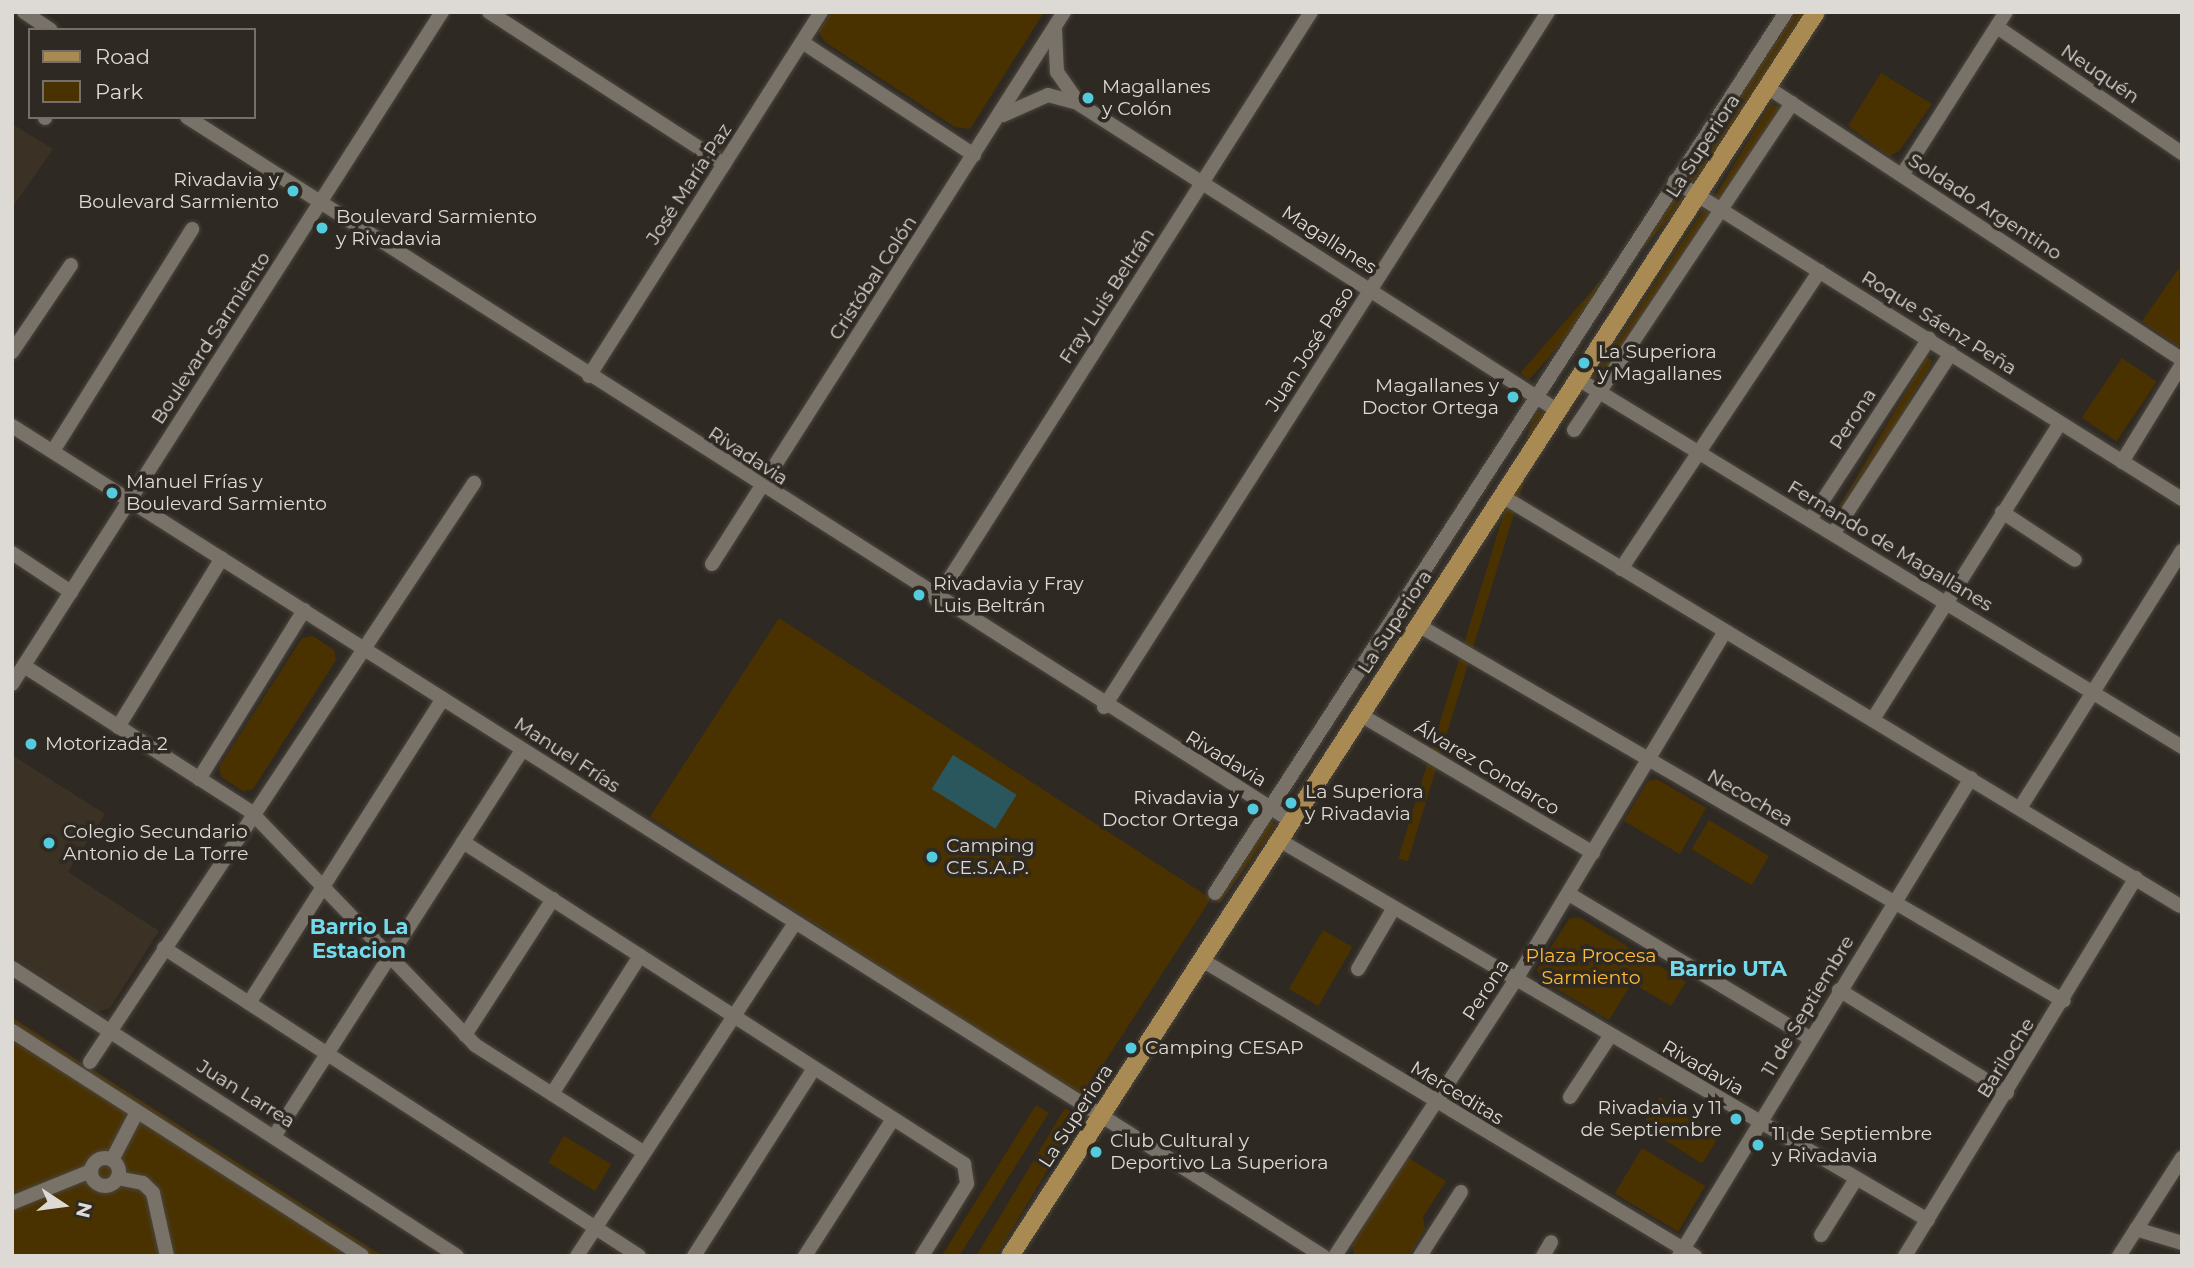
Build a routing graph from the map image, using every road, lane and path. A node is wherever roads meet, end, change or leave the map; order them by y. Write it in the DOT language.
graph roads {
  1 [pos="24,12"];
  2 [pos="442,12"];
  3 [pos="489,12"];
  4 [pos="821,12"];
  5 [pos="1064,12"];
  6 [pos="1311,12"];
  7 [pos="1548,12"];
  8 [pos="1786,12"];
  9 [pos="1816,12"];
  10 [pos="2006,12"];
  11 [pos="1056,26"];
  12 [pos="1997,27"];
  13 [pos="48,28"];
  14 [pos="802,42"];
  15 [pos="1767,87"];
  16 [pos="1792,103"];
  17 [pos="1079,104"];
  18 [pos="190,119"];
  19 [pos="996,121"];
  20 [pos="2182,153"];
  21 [pos="974,155"];
  22 [pos="724,164"];
  23 [pos="1902,175"];
  24 [pos="1675,181"];
  25 [pos="1203,182"];
  26 [pos="1696,194"];
  27 [pos="320,203"];
  28 [pos="1721,209"];
  29 [pos="192,229"];
  30 [pos="71,265"];
  31 [pos="1820,271"];
  32 [pos="1371,290"];
  33 [pos="1929,339"];
  34 [pos="12,352"];
  35 [pos="1951,353"];
  36 [pos="2182,362"];
  37 [pos="589,376"];
  38 [pos="1578,379"];
  39 [pos="1599,393"];
  40 [pos="1536,397"];
  41 [pos="1558,410"];
  42 [pos="2060,423"];
  43 [pos="12,426"];
  44 [pos="1574,430"];
  45 [pos="53,451"];
  46 [pos="1699,453"];
  47 [pos="2122,462"];
  48 [pos="474,482"];
  49 [pos="762,487"];
  50 [pos="1502,496"];
  51 [pos="131,499"];
  52 [pos="2182,499"];
  53 [pos="2002,512"];
  54 [pos="1810,520"];
  55 [pos="1833,534"];
  56 [pos="2182,551"];
  57 [pos="12,553"];
  58 [pos="222,558"];
  59 [pos="2075,560"];
  60 [pos="712,565"];
  61 [pos="1621,569"];
  62 [pos="71,592"];
  63 [pos="936,600"];
  64 [pos="1944,601"];
  65 [pos="304,610"];
  66 [pos="1418,625"];
  67 [pos="1725,631"];
  68 [pos="360,646"];
  69 [pos="24,666"];
  70 [pos="12,684"];
  71 [pos="2091,691"];
  72 [pos="443,698"];
  73 [pos="1104,707"];
  74 [pos="1361,715"];
  75 [pos="1873,719"];
  76 [pos="118,727"];
  77 [pos="2182,747"];
  78 [pos="522,750"];
  79 [pos="1646,760"];
  80 [pos="1971,778"];
  81 [pos="199,779"];
  82 [pos="2020,808"];
  83 [pos="1270,809"];
  84 [pos="251,812"];
  85 [pos="1291,821"];
  86 [pos="1279,840"];
  87 [pos="463,842"];
  88 [pos="1593,853"];
  89 [pos="2136,878"];
  90 [pos="324,884"];
  91 [pos="1215,893"];
  92 [pos="1569,894"];
  93 [pos="552,900"];
  94 [pos="1893,903"];
  95 [pos="2180,906"];
  96 [pos="1393,909"];
  97 [pos="794,924"];
  98 [pos="164,948"];
  99 [pos="390,956"];
  100 [pos="640,956"];
  101 [pos="1202,960"];
  102 [pos="12,968"];
  103 [pos="1358,970"];
  104 [pos="1515,981"];
  105 [pos="1839,990"];
  106 [pos="2064,1001"];
  107 [pos="249,1003"];
  108 [pos="735,1017"];
  109 [pos="12,1031"];
  110 [pos="111,1031"];
  111 [pos="466,1035"];
  112 [pos="1609,1036"];
  113 [pos="1810,1038"];
  114 [pos="327,1053"];
  115 [pos="90,1062"];
  116 [pos="814,1068"];
  117 [pos="2007,1093"];
  118 [pos="552,1094"];
  119 [pos="1570,1097"];
  120 [pos="1435,1103"];
  121 [pos="137,1112"];
  122 [pos="1101,1116"];
  123 [pos="893,1119"];
  124 [pos="1759,1124"];
  125 [pos="275,1135"];
  126 [pos="643,1152"];
  127 [pos="2182,1158"];
  128 [pos="112,1160"];
  129 [pos="91,1171"];
  130 [pos="117,1178"];
  131 [pos="1856,1179"];
  132 [pos="1461,1192"];
  133 [pos="12,1203"];
  134 [pos="1928,1220"];
  135 [pos="594,1228"];
  136 [pos="2136,1228"];
  137 [pos="1821,1235"];
  138 [pos="1551,1242"];
  139 [pos="2182,1243"];
  140 [pos="1686,1254"];
  141 [pos="167,1256"];
  142 [pos="362,1256"];
  143 [pos="457,1256"];
  144 [pos="577,1256"];
  145 [pos="639,1256"];
  146 [pos="694,1256"];
  147 [pos="805,1256"];
  148 [pos="922,1256"];
  149 [pos="1010,1256"];
  150 [pos="1323,1256"];
  151 [pos="1335,1256"];
  152 [pos="1420,1256"];
  153 [pos="1543,1256"];
  154 [pos="1905,1256"];
  155 [pos="2119,1256"];
  1 -- 13 [label="street"];
  2 -- 27 [label="street, Boulevard Sarmiento"];
  3 -- 22 [label="street"];
  4 -- 14 [label="street, José María Paz"];
  5 -- 11 [label="street, Cristóbal Colón"];
  6 -- 25 [label="street, Fray Luis Beltrán"];
  7 -- 32 [label="street, Juan José Paso"];
  8 -- 24 [label="street"];
  9 -- 15 [label="main road, La Superiora"];
  10 -- 12 [label="street"];
  11 -- 17 [label="street, Magallanes"];
  11 -- 19 [label="street, Cristóbal Colón"];
  12 -- 20 [label="street, Neuquén"];
  12 -- 23 [label="street"];
  14 -- 21 [label="street"];
  14 -- 22 [label="street, José María Paz"];
  15 -- 16 [label="street, Soldado Argentino"];
  15 -- 26 [label="main road, La Superiora"];
  16 -- 23 [label="street, Soldado Argentino"];
  16 -- 28 [label="street"];
  17 -- 19 [label="street, Magallanes"];
  17 -- 25 [label="street, Magallanes"];
  18 -- 27 [label="street, Rivadavia"];
  19 -- 21 [label="street, Cristóbal Colón"];
  21 -- 49 [label="street, Cristóbal Colón"];
  22 -- 37 [label="street, José María Paz"];
  23 -- 36 [label="street, Soldado Argentino"];
  24 -- 26 [label="street, Roque Sáenz Peña"];
  24 -- 40 [label="street"];
  25 -- 32 [label="street, Magallanes"];
  25 -- 63 [label="street, Fray Luis Beltrán"];
  26 -- 28 [label="street, Roque Sáenz Peña"];
  26 -- 38 [label="main road, La Superiora"];
  27 -- 37 [label="street, Rivadavia"];
  27 -- 51 [label="street, Boulevard Sarmiento"];
  28 -- 31 [label="street, Roque Sáenz Peña"];
  28 -- 39 [label="street"];
  29 -- 45 [label="street"];
  30 -- 34 [label="street"];
  31 -- 33 [label="street, Roque Sáenz Peña"];
  31 -- 46 [label="street"];
  32 -- 40 [label="street, Magallanes"];
  32 -- 73 [label="street, Juan José Paso"];
  33 -- 35 [label="street, Roque Sáenz Peña"];
  33 -- 54 [label="street, Perona"];
  35 -- 42 [label="street, Roque Sáenz Peña"];
  35 -- 55 [label="street"];
  36 -- 47 [label="street"];
  37 -- 49 [label="street, Rivadavia"];
  38 -- 39 [label="street, Fernando de Magallanes"];
  38 -- 41 [label="main road, La Superiora"];
  39 -- 44 [label="street"];
  39 -- 46 [label="street, Fernando de Magallanes"];
  40 -- 41 [label="street, Magallanes"];
  40 -- 83 [label="street"];
  41 -- 50 [label="main road, La Superiora"];
  42 -- 47 [label="street, Roque Sáenz Peña"];
  42 -- 53 [label="street"];
  43 -- 45 [label="street, Manuel Frías"];
  45 -- 51 [label="street, Manuel Frías"];
  46 -- 54 [label="street, Fernando de Magallanes"];
  46 -- 61 [label="street"];
  47 -- 52 [label="street, Roque Sáenz Peña"];
  48 -- 68 [label="street"];
  49 -- 60 [label="street, Cristóbal Colón"];
  49 -- 63 [label="street, Rivadavia"];
  50 -- 61 [label="street"];
  50 -- 66 [label="main road, La Superiora"];
  51 -- 58 [label="street, Manuel Frías"];
  51 -- 62 [label="street, Boulevard Sarmiento"];
  53 -- 59 [label="street"];
  53 -- 64 [label="street"];
  54 -- 55 [label="street, Fernando de Magallanes"];
  55 -- 64 [label="street, Fernando de Magallanes"];
  56 -- 71 [label="street"];
  57 -- 62 [label="street"];
  58 -- 65 [label="street, Manuel Frías"];
  58 -- 76 [label="street"];
  61 -- 67 [label="street"];
  62 -- 69 [label="street, Boulevard Sarmiento"];
  63 -- 73 [label="street, Rivadavia"];
  64 -- 71 [label="street, Fernando de Magallanes"];
  64 -- 75 [label="street"];
  65 -- 68 [label="street, Manuel Frías"];
  65 -- 81 [label="street"];
  66 -- 74 [label="main road, La Superiora"];
  66 -- 79 [label="street, Necochea"];
  67 -- 75 [label="street"];
  67 -- 79 [label="street, Perona"];
  68 -- 72 [label="street, Manuel Frías"];
  68 -- 84 [label="street"];
  69 -- 70 [label="street, Boulevard Sarmiento"];
  69 -- 76 [label="street"];
  71 -- 77 [label="street, Fernando de Magallanes"];
  71 -- 82 [label="street"];
  72 -- 78 [label="street, Manuel Frías"];
  72 -- 90 [label="street"];
  73 -- 83 [label="street, Rivadavia"];
  74 -- 85 [label="main road, La Superiora"];
  74 -- 88 [label="street, Álvarez Condarco"];
  75 -- 80 [label="street"];
  76 -- 81 [label="street"];
  78 -- 87 [label="street"];
  78 -- 97 [label="street, Manuel Frías"];
  79 -- 88 [label="street, Perona"];
  79 -- 94 [label="street, Necochea"];
  80 -- 82 [label="street"];
  80 -- 94 [label="street, 11 de Septiembre"];
  81 -- 84 [label="street"];
  82 -- 89 [label="street"];
  83 -- 85 [label="street, Rivadavia"];
  83 -- 91 [label="street"];
  84 -- 90 [label="street"];
  84 -- 98 [label="street"];
  85 -- 86 [label="main road, La Superiora"];
  86 -- 96 [label="street, Rivadavia"];
  86 -- 101 [label="main road, La Superiora"];
  87 -- 93 [label="street"];
  87 -- 99 [label="street"];
  88 -- 92 [label="street, Perona"];
  89 -- 95 [label="street"];
  89 -- 106 [label="street, Bariloche"];
  90 -- 99 [label="street"];
  90 -- 107 [label="street"];
  92 -- 104 [label="street, Perona"];
  92 -- 113 [label="street"];
  93 -- 100 [label="street"];
  93 -- 111 [label="street"];
  94 -- 105 [label="street, 11 de Septiembre"];
  94 -- 106 [label="street, Necochea"];
  96 -- 103 [label="street"];
  96 -- 104 [label="street, Rivadavia"];
  97 -- 108 [label="street"];
  97 -- 122 [label="street, Manuel Frías"];
  98 -- 107 [label="street"];
  98 -- 110 [label="street"];
  99 -- 111 [label="street"];
  99 -- 114 [label="street"];
  100 -- 108 [label="street"];
  100 -- 118 [label="street"];
  101 -- 120 [label="street, Merceditas"];
  101 -- 122 [label="main road, La Superiora"];
  102 -- 110 [label="street, Juan Larrea"];
  104 -- 112 [label="street, Rivadavia"];
  104 -- 120 [label="street, Perona"];
  105 -- 113 [label="street, 11 de Septiembre"];
  105 -- 117 [label="street"];
  106 -- 117 [label="street, Bariloche"];
  107 -- 114 [label="street"];
  108 -- 116 [label="street"];
  108 -- 126 [label="street"];
  109 -- 121 [label="street"];
  110 -- 115 [label="street"];
  110 -- 125 [label="street, Juan Larrea"];
  111 -- 118 [label="street"];
  112 -- 119 [label="street"];
  112 -- 124 [label="street, Rivadavia"];
  113 -- 124 [label="street, 11 de Septiembre"];
  114 -- 125 [label="street"];
  114 -- 135 [label="street"];
  116 -- 123 [label="street"];
  116 -- 146 [label="street"];
  117 -- 134 [label="street, Bariloche"];
  118 -- 126 [label="street"];
  120 -- 140 [label="street, Merceditas"];
  120 -- 151 [label="street, Perona"];
  121 -- 128 [label="street"];
  121 -- 142 [label="street"];
  122 -- 149 [label="main road, La Superiora"];
  122 -- 150 [label="street, Manuel Frías"];
  123 -- 147 [label="street"];
  123 -- 148 [label="street"];
  124 -- 131 [label="street, Rivadavia"];
  124 -- 140 [label="street, 11 de Septiembre"];
  125 -- 143 [label="street, Juan Larrea"];
  126 -- 135 [label="street"];
  127 -- 136 [label="street"];
  128 -- 129 [label="street"];
  128 -- 130 [label="street"];
  129 -- 130 [label="street"];
  129 -- 133 [label="street"];
  130 -- 141 [label="street"];
  131 -- 134 [label="street, Rivadavia"];
  131 -- 137 [label="street"];
  132 -- 152 [label="street"];
  134 -- 154 [label="street, Bariloche"];
  135 -- 144 [label="street"];
  135 -- 145 [label="street"];
  136 -- 139 [label="street"];
  136 -- 155 [label="street"];
  138 -- 153 [label="street"];
}
